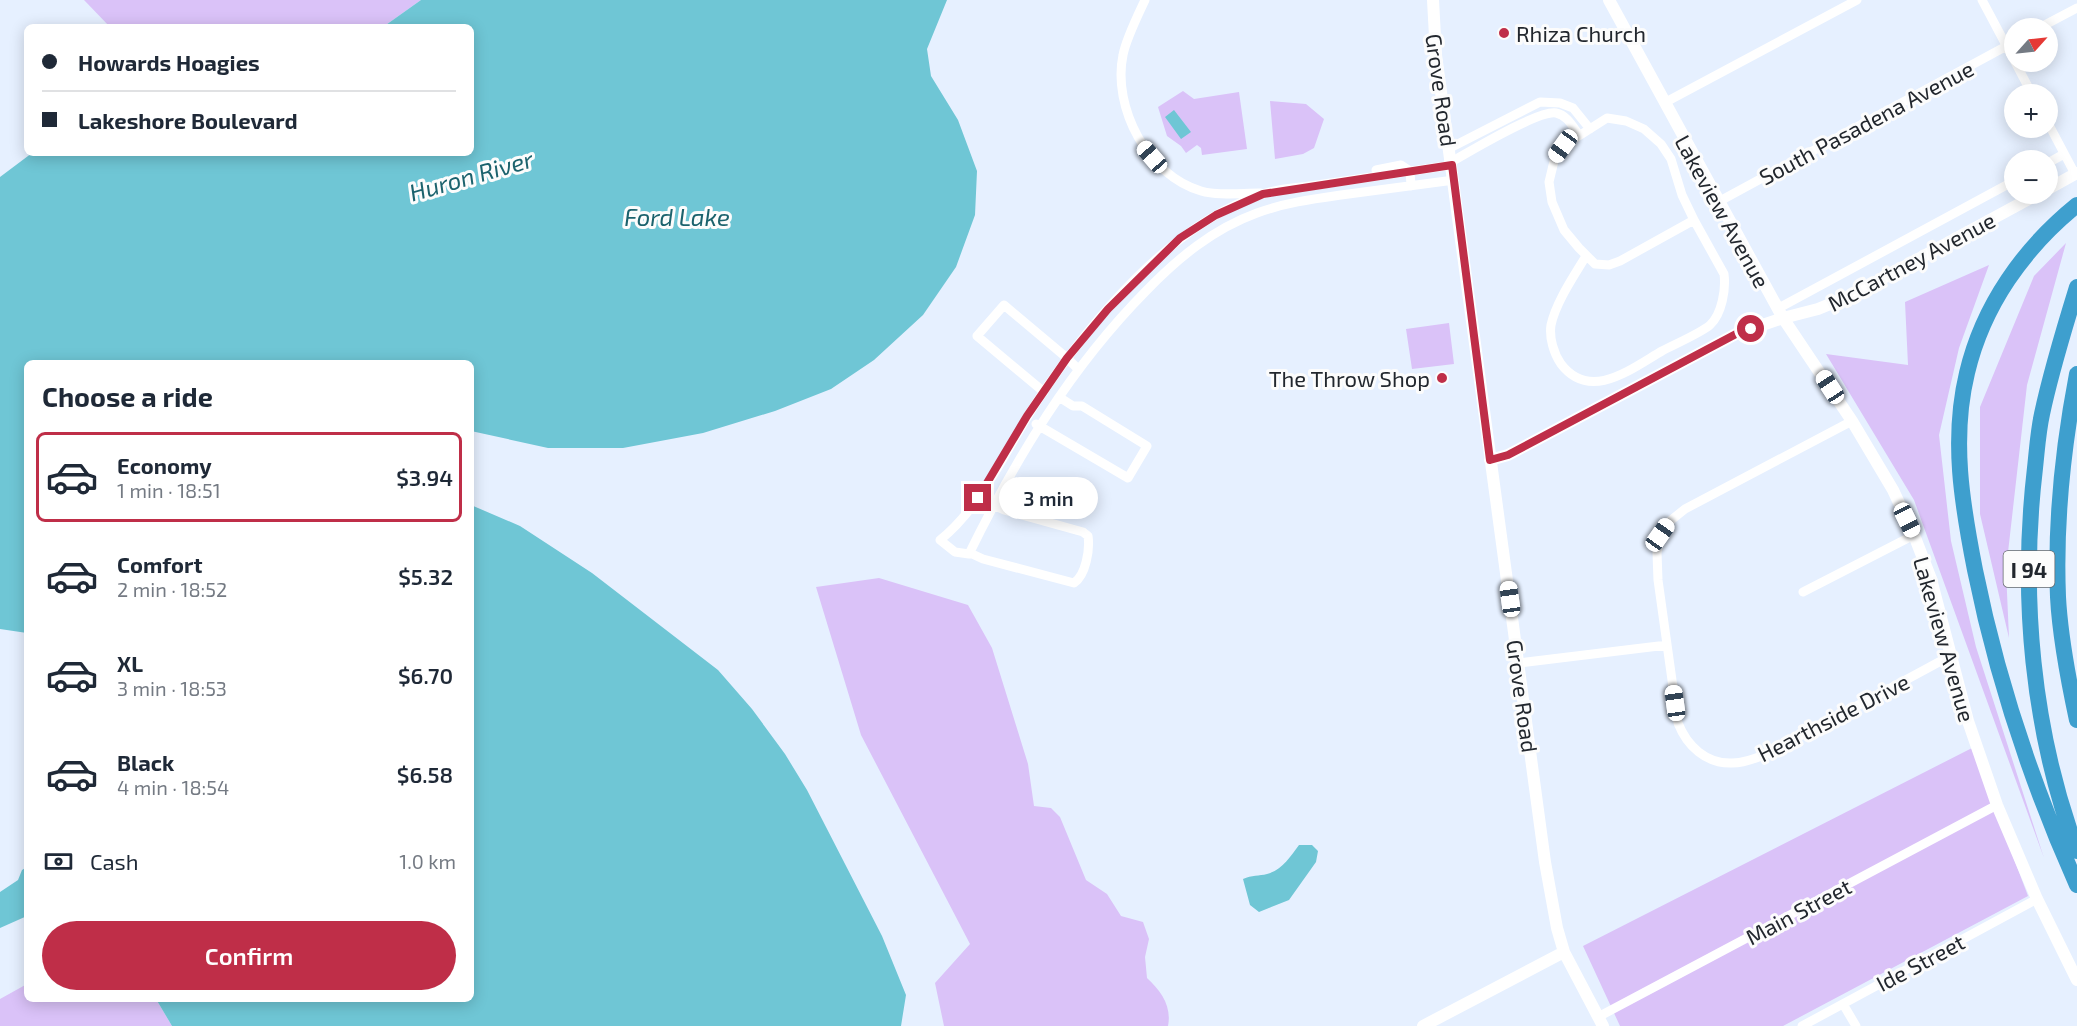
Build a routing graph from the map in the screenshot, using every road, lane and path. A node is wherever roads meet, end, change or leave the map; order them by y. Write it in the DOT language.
graph roads {
  1 [pos="1145,0"];
  2 [pos="1433,0"];
  3 [pos="1609,0"];
  4 [pos="1857,0"];
  5 [pos="1982,0"];
  6 [pos="2077,8"];
  7 [pos="2058,18"];
  8 [pos="2004,35"];
  9 [pos="2004,48"];
  10 [pos="1664,103"];
  11 [pos="1590,129"];
  12 [pos="1579,135"];
  13 [pos="2056,138"];
  14 [pos="1450,147"];
  15 [pos="2064,154"];
  16 [pos="2058,157"];
  17 [pos="1451,163"];
  18 [pos="1410,171"];
  19 [pos="2076,173"];
  20 [pos="1356,179"];
  21 [pos="1454,180"];
  22 [pos="1339,181"];
  23 [pos="2058,183"];
  24 [pos="1411,186"];
  25 [pos="2004,187"];
  26 [pos="1293,189"];
  27 [pos="1358,193"];
  28 [pos="1263,194"];
  29 [pos="1296,202"];
  30 [pos="1718,202"];
  31 [pos="2020,204"];
  32 [pos="2077,205"];
  33 [pos="1216,215"];
  34 [pos="1694,220"];
  35 [pos="1227,226"];
  36 [pos="1586,256"];
  37 [pos="1149,267"];
  38 [pos="1159,278"];
  39 [pos="2077,286"];
  40 [pos="1780,314"];
  41 [pos="1067,358"];
  42 [pos="1078,369"];
  43 [pos="2077,374"];
  44 [pos="1044,392"];
  45 [pos="1059,397"];
  46 [pos="1027,416"];
  47 [pos="1852,421"];
  48 [pos="1039,426"];
  49 [pos="1490,460"];
  50 [pos="978,498"];
  51 [pos="993,506"];
  52 [pos="1914,535"];
  53 [pos="970,553"];
  54 [pos="1803,592"];
  55 [pos="1667,645"];
  56 [pos="1950,656"];
  57 [pos="1519,663"];
  58 [pos="2077,720"];
  59 [pos="1997,805"];
  60 [pos="2077,851"];
  61 [pos="2077,885"];
  62 [pos="2037,899"];
  63 [pos="1564,952"];
  64 [pos="2077,980"];
  65 [pos="1843,1004"];
  66 [pos="1600,1022"];
  67 [pos="1423,1026"];
  68 [pos="1802,1026"];
  69 [pos="1856,1026"];
  1 -- 28 [label="street"];
  2 -- 14 [label="street, Grove Road"];
  3 -- 10 [label="street, Lakeview Avenue"];
  4 -- 10 [label="street"];
  5 -- 8 [label="street"];
  6 -- 7 [label="street"];
  9 -- 30 [label="street, South Pasadena Avenue"];
  10 -- 30 [label="street, Lakeview Avenue"];
  11 -- 12 [label="street"];
  11 -- 14 [label="street"];
  11 -- 34 [label="street"];
  12 -- 17 [label="street"];
  12 -- 36 [label="street"];
  13 -- 15 [label="street"];
  14 -- 17 [label="street, Grove Road"];
  15 -- 16 [label="street"];
  15 -- 19 [label="street"];
  17 -- 18 [label="street"];
  17 -- 21 [label="street, Grove Road"];
  18 -- 20 [label="street"];
  18 -- 22 [label="street"];
  18 -- 24 [label="street"];
  19 -- 23 [label="street"];
  20 -- 22 [label="street"];
  20 -- 27 [label="street"];
  21 -- 24 [label="street"];
  21 -- 49 [label="street, Grove Road"];
  22 -- 26 [label="street"];
  24 -- 27 [label="street"];
  25 -- 40 [label="street"];
  26 -- 28 [label="street"];
  26 -- 29 [label="street"];
  27 -- 29 [label="street"];
  28 -- 33 [label="street"];
  29 -- 35 [label="street"];
  30 -- 40 [label="street, Lakeview Avenue"];
  31 -- 40 [label="street, McCartney Avenue"];
  32 -- 61 [label="highway"];
  33 -- 35 [label="street"];
  33 -- 37 [label="street"];
  34 -- 36 [label="street"];
  34 -- 36 [label="street"];
  35 -- 38 [label="street"];
  37 -- 38 [label="street"];
  37 -- 41 [label="street"];
  38 -- 42 [label="street"];
  39 -- 60 [label="highway, I 94"];
  40 -- 47 [label="street, Lakeview Avenue"];
  40 -- 49 [label="street, McCartney Avenue"];
  41 -- 42 [label="street"];
  41 -- 44 [label="street"];
  41 -- 44 [label="street"];
  42 -- 45 [label="street"];
  43 -- 58 [label="highway, I 94"];
  44 -- 46 [label="street"];
  45 -- 48 [label="street"];
  45 -- 48 [label="street"];
  46 -- 48 [label="street"];
  46 -- 50 [label="street"];
  47 -- 52 [label="street, Lakeview Avenue"];
  47 -- 55 [label="street, Hearthside Drive"];
  48 -- 51 [label="street"];
  49 -- 57 [label="street, Grove Road"];
  50 -- 51 [label="street"];
  50 -- 53 [label="street"];
  51 -- 53 [label="street"];
  51 -- 53 [label="street"];
  52 -- 54 [label="street"];
  52 -- 56 [label="street, Lakeview Avenue"];
  55 -- 56 [label="street, Hearthside Drive"];
  55 -- 57 [label="street"];
  56 -- 59 [label="street, Lakeview Avenue"];
  57 -- 63 [label="street, Grove Road"];
  59 -- 62 [label="street, Lakeview Avenue"];
  59 -- 66 [label="street, Main Street"];
  62 -- 64 [label="street, Lakeview Avenue"];
  62 -- 65 [label="street, Ide Street"];
  63 -- 66 [label="street, Grove Road"];
  63 -- 67 [label="street"];
  65 -- 68 [label="street, Ide Street"];
  65 -- 69 [label="street"];
}
